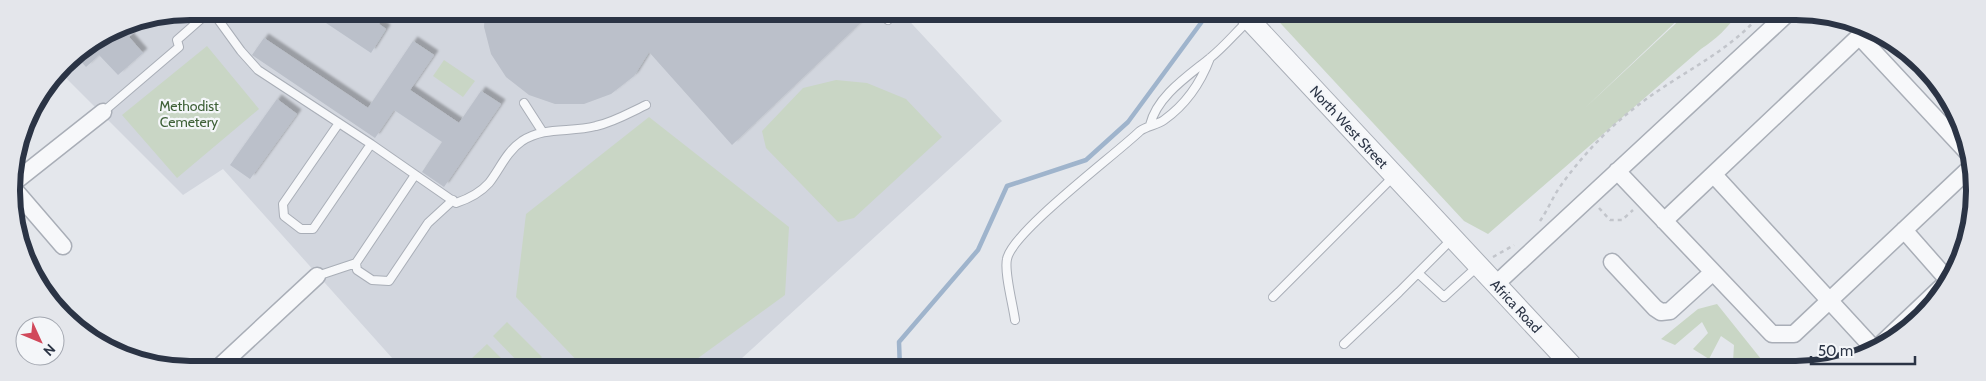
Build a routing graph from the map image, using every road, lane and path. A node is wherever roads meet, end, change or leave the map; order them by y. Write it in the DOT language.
graph roads {
  1 [pos="200,20"];
  2 [pos="218,20"];
  3 [pos="1242,20"];
  4 [pos="1249,20"];
  5 [pos="1755,20"];
  6 [pos="1780,20"];
  7 [pos="1862,34"];
  8 [pos="1865,36"];
  9 [pos="1210,58"];
  10 [pos="524,102"];
  11 [pos="646,105"];
  12 [pos="103,112"];
  13 [pos="339,123"];
  14 [pos="1150,124"];
  15 [pos="542,131"];
  16 [pos="1959,143"];
  17 [pos="371,144"];
  18 [pos="1617,171"];
  19 [pos="1965,173"];
  20 [pos="415,175"];
  21 [pos="1714,175"];
  22 [pos="1395,176"];
  23 [pos="20,178"];
  24 [pos="20,196"];
  25 [pos="452,200"];
  26 [pos="1599,208"];
  27 [pos="1634,209"];
  28 [pos="1664,221"];
  29 [pos="1537,227"];
  30 [pos="1904,230"];
  31 [pos="1455,240"];
  32 [pos="1519,242"];
  33 [pos="63,246"];
  34 [pos="1485,261"];
  35 [pos="1612,262"];
  36 [pos="356,263"];
  37 [pos="1714,272"];
  38 [pos="1418,273"];
  39 [pos="1944,274"];
  40 [pos="317,276"];
  41 [pos="1496,284"];
  42 [pos="1272,297"];
  43 [pos="1829,300"];
  44 [pos="1015,320"];
  45 [pos="1344,344"];
  46 [pos="1868,344"];
  47 [pos="226,361"];
  48 [pos="1568,361"];
  1 -- 12 [label="lane"];
  2 -- 13 [label="lane"];
  3 -- 9 [label="lane"];
  4 -- 22 [label="street, North West Street"];
  5 -- 29 [label="path"];
  6 -- 18 [label="street"];
  7 -- 21 [label="street"];
  8 -- 16 [label="street"];
  9 -- 14 [label="lane"];
  9 -- 14 [label="lane"];
  10 -- 15 [label="lane"];
  11 -- 15 [label="lane"];
  12 -- 23 [label="street"];
  13 -- 17 [label="lane"];
  13 -- 17 [label="lane"];
  14 -- 44 [label="lane"];
  15 -- 25 [label="lane"];
  17 -- 20 [label="lane"];
  18 -- 28 [label="street"];
  18 -- 41 [label="street"];
  19 -- 30 [label="street"];
  20 -- 25 [label="lane"];
  20 -- 36 [label="lane"];
  21 -- 28 [label="street"];
  21 -- 43 [label="street"];
  22 -- 31 [label="street, North West Street"];
  22 -- 42 [label="lane"];
  24 -- 33 [label="street"];
  25 -- 36 [label="lane"];
  26 -- 27 [label="path"];
  28 -- 37 [label="street"];
  30 -- 39 [label="street"];
  30 -- 43 [label="street"];
  31 -- 34 [label="street, Africa Road"];
  31 -- 38 [label="lane"];
  32 -- 34 [label="path"];
  34 -- 38 [label="lane"];
  34 -- 41 [label="street, Africa Road"];
  35 -- 37 [label="street"];
  36 -- 40 [label="lane"];
  37 -- 43 [label="street"];
  38 -- 45 [label="lane"];
  40 -- 47 [label="street"];
  41 -- 48 [label="street, Africa Road"];
  43 -- 46 [label="street"];
}
